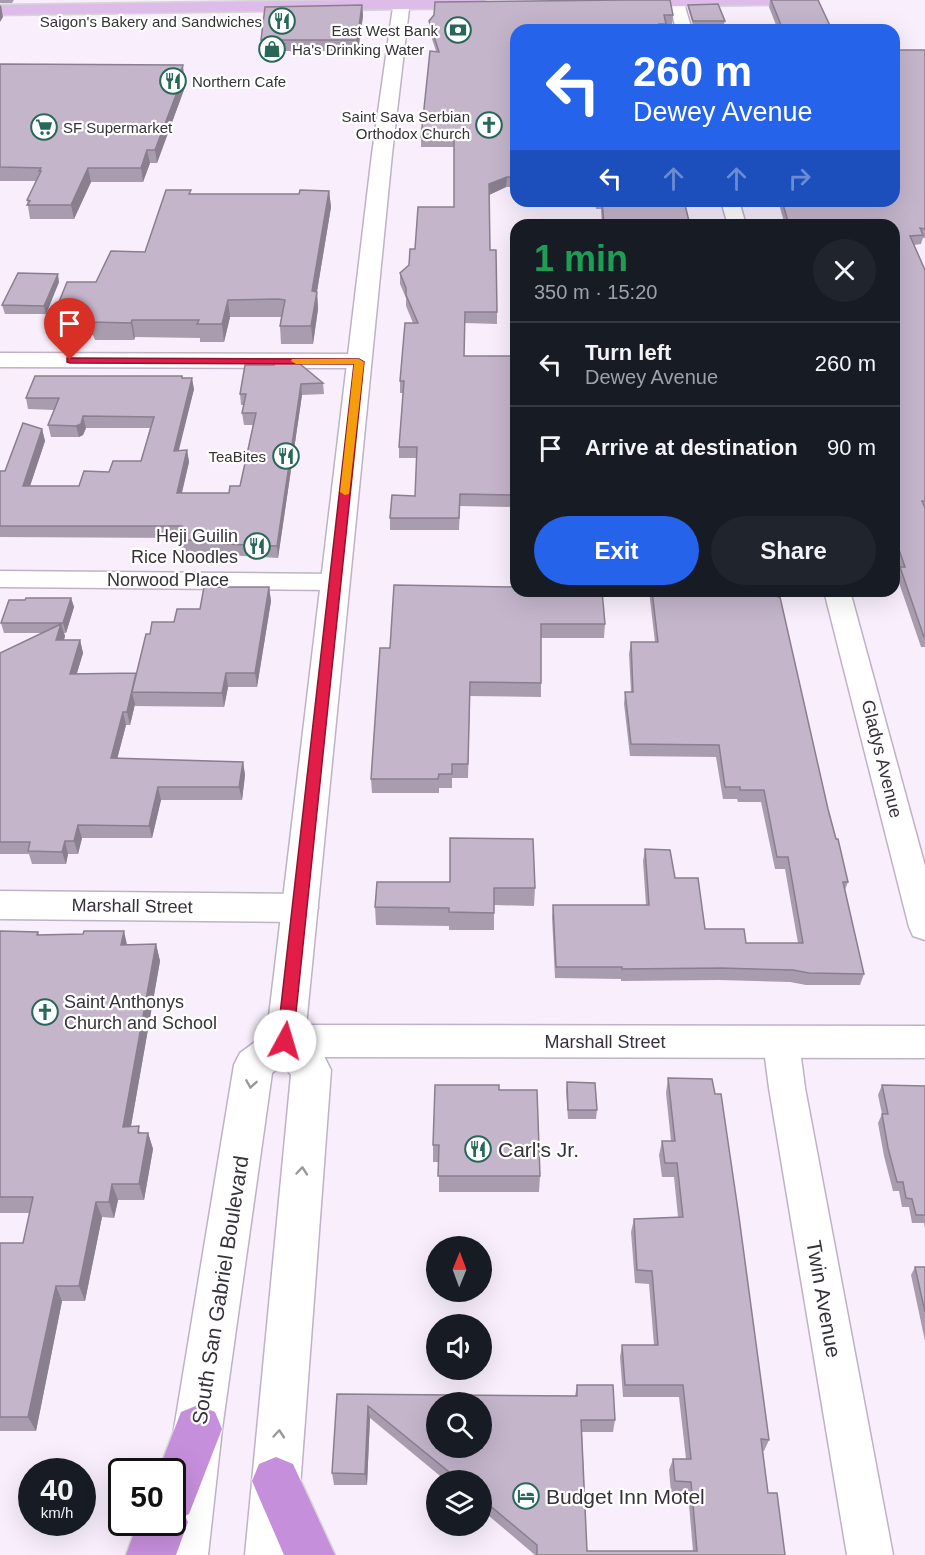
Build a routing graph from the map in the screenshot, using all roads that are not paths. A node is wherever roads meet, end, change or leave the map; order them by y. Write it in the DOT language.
graph roads {
  1 [pos="769,0"];
  2 [pos="648,1"];
  3 [pos="676,1"];
  4 [pos="401,2"];
  5 [pos="609,2"];
  6 [pos="499,3"];
  7 [pos="0,10"];
  8 [pos="682,24"];
  9 [pos="0,360"];
  10 [pos="359,362"];
  11 [pos="0,579"];
  12 [pos="336,582"];
  13 [pos="839,597"];
  14 [pos="0,905"];
  15 [pos="300,908"];
  16 [pos="925,927"];
  17 [pos="285,1041"];
  18 [pos="925,1041"];
  19 [pos="781,1042"];
  20 [pos="198,1429"];
  21 [pos="186,1460"];
  22 [pos="276,1481"];
  23 [pos="158,1536"];
  24 [pos="151,1555"];
  25 [pos="183,1555"];
  26 [pos="270,1555"];
  27 [pos="310,1555"];
  28 [pos="870,1555"];
  1 -- 3 [label="main road"];
  2 -- 3 [label="main road"];
  2 -- 5 [label="main road"];
  3 -- 8 [label="street"];
  4 -- 6 [label="main road"];
  4 -- 7 [label="main road"];
  4 -- 10 [label="main road"];
  9 -- 10 [label="street"];
  10 -- 12 [label="main road"];
  11 -- 12 [label="street, Norwood Place"];
  12 -- 15 [label="main road"];
  13 -- 16 [label="street, Gladys Avenue"];
  14 -- 15 [label="main road, Marshall Street"];
  15 -- 17 [label="main road"];
  17 -- 19 [label="main road, Marshall Street"];
  17 -- 20 [label="main road, South San Gabriel Boulevard, one-way"];
  22 -- 17 [label="main road, one-way"];
  18 -- 19 [label="main road, Marshall Street"];
  19 -- 28 [label="street, Twin Avenue"];
  20 -- 21 [label="highway"];
  20 -- 25 [label="main road, South San Gabriel Boulevard"];
  22 -- 26 [label="main road"];
  22 -- 27 [label="highway"];
  23 -- 24 [label="highway"];
}
